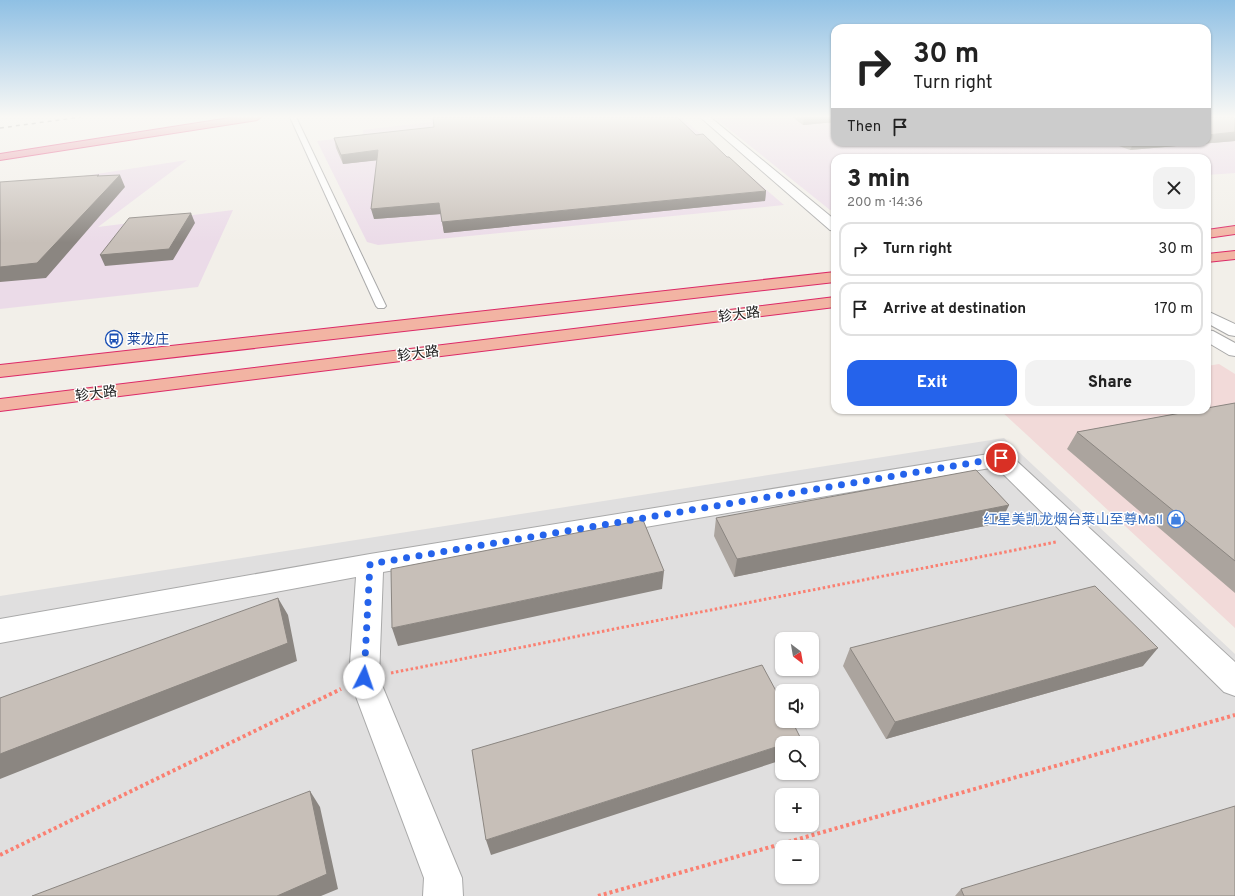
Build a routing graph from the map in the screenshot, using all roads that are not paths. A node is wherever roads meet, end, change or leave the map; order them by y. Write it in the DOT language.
graph roads {
  1 [pos="312,159"];
  2 [pos="754,159"];
  3 [pos="831,224"];
  4 [pos="1235,230"];
  5 [pos="1211,233"];
  6 [pos="1235,255"];
  7 [pos="1211,258"];
  8 [pos="831,277"];
  9 [pos="831,302"];
  10 [pos="381,306"];
  11 [pos="1211,318"];
  12 [pos="1235,331"];
  13 [pos="1211,337"];
  14 [pos="1235,351"];
  15 [pos="0,371"];
  16 [pos="0,405"];
  17 [pos="370,564"];
  18 [pos="0,631"];
  19 [pos="1235,682"];
  20 [pos="443,896"];
  1 -- 10 [label="lane"];
  2 -- 3 [label="street"];
  4 -- 5 [label="highway"];
  6 -- 7 [label="highway"];
  8 -- 15 [label="highway, 轸大路"];
  9 -- 16 [label="highway, 轸大路"];
  11 -- 12 [label="street"];
  13 -- 14 [label="street"];
  17 -- 18 [label="street"];
  17 -- 19 [label="street"];
  17 -- 20 [label="street"];
}
